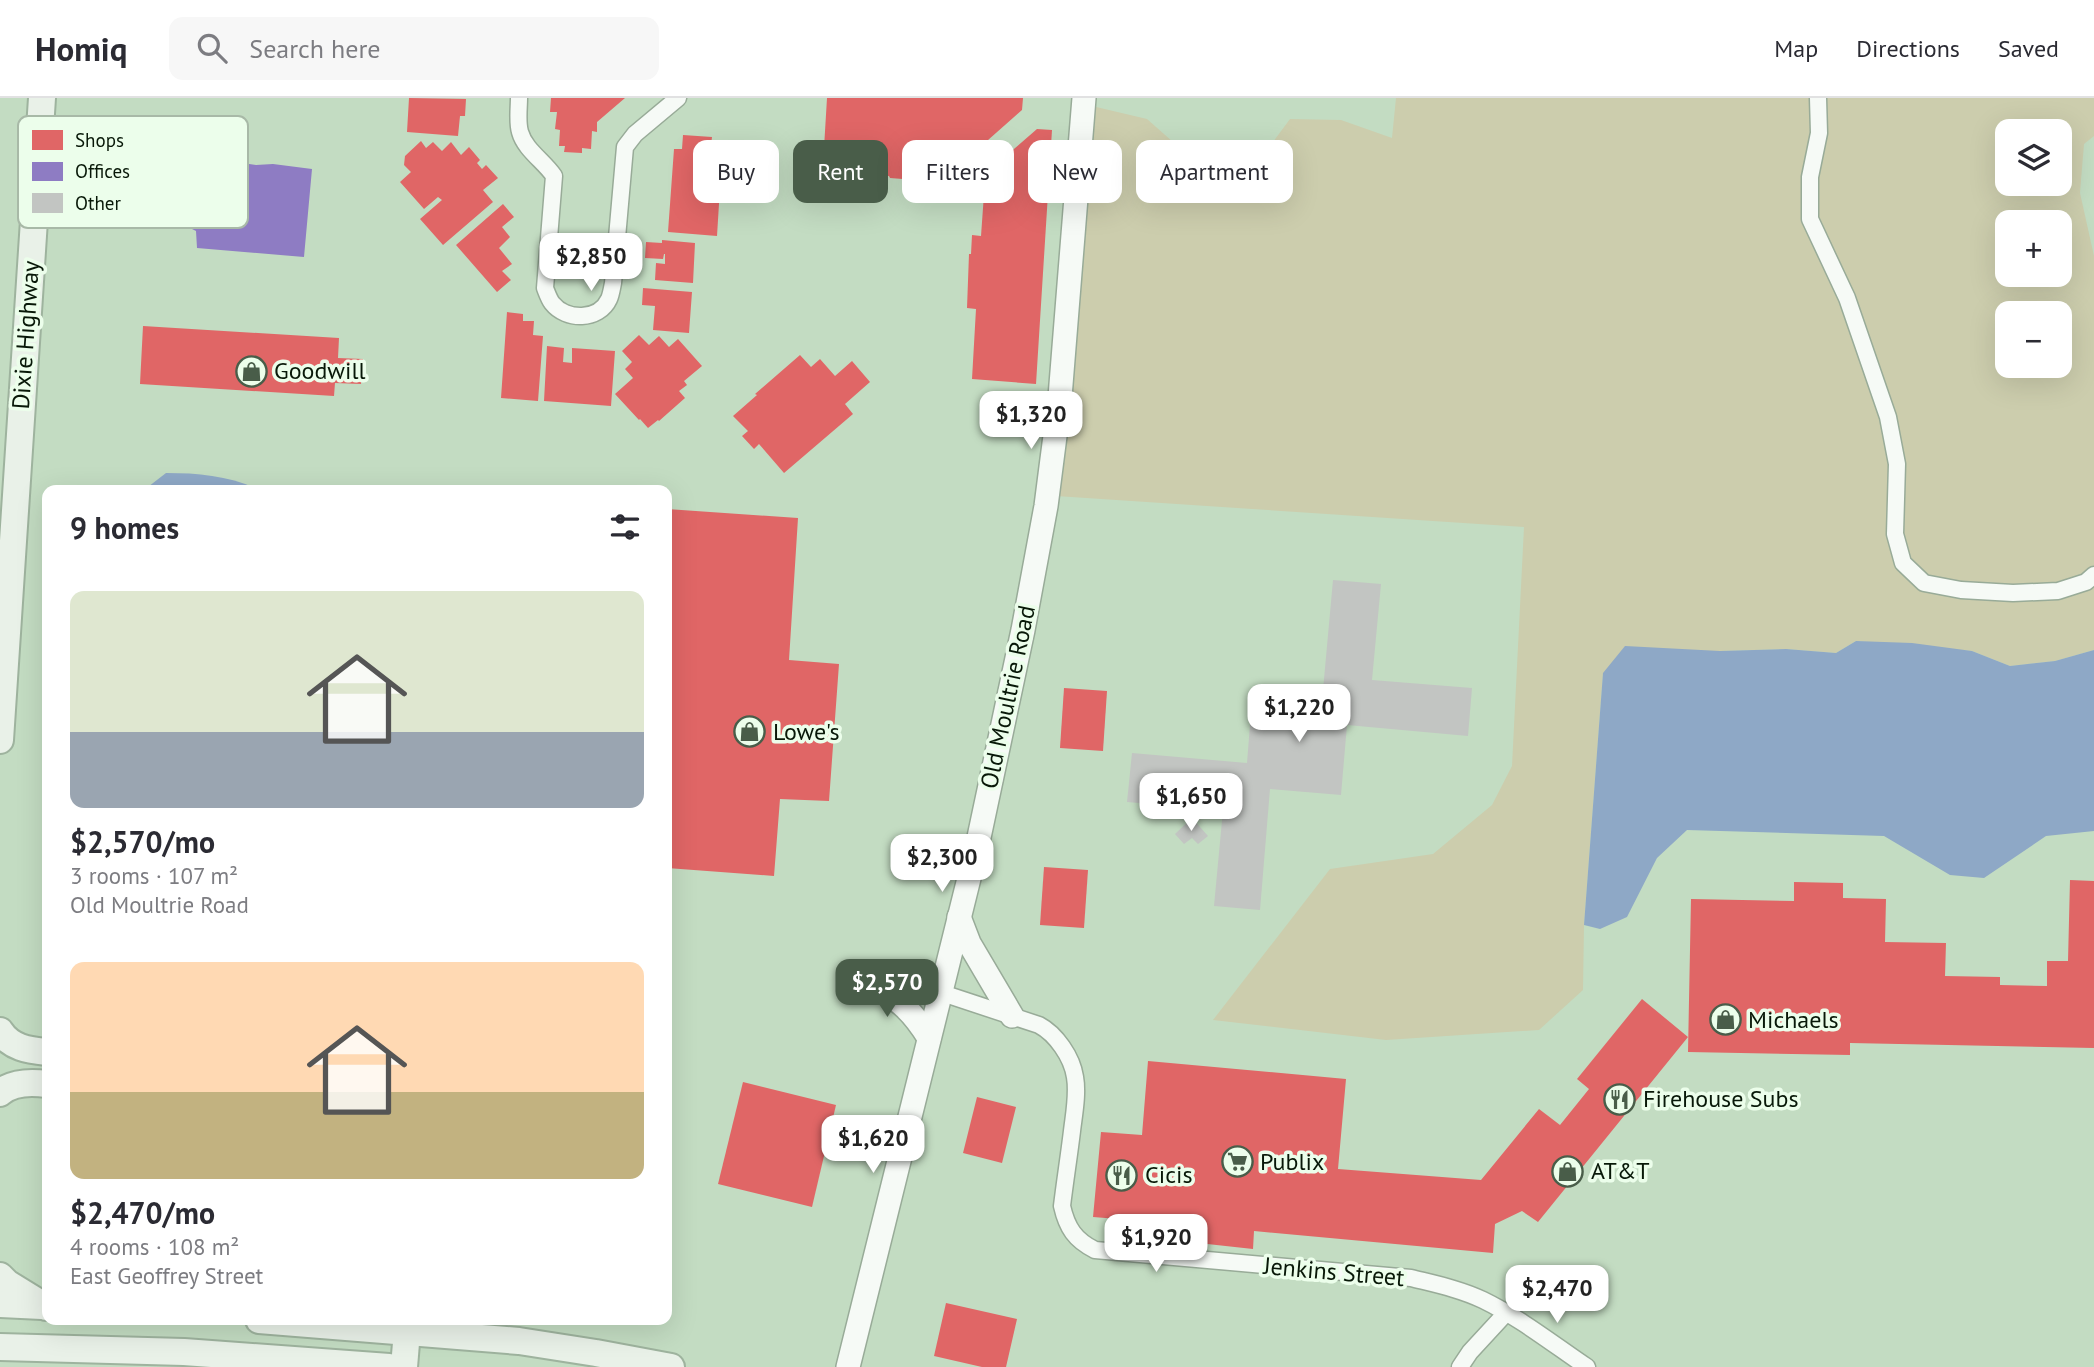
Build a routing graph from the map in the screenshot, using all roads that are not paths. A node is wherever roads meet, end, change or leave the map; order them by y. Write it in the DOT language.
graph roads {
  1 [pos="42,98"];
  2 [pos="519,98"];
  3 [pos="678,98"];
  4 [pos="1084,98"];
  5 [pos="1818,98"];
  6 [pos="41,116"];
  7 [pos="33,228"];
  8 [pos="2094,575"];
  9 [pos="0,740"];
  10 [pos="959,917"];
  11 [pos="867,981"];
  12 [pos="939,992"];
  13 [pos="1012,1016"];
  14 [pos="0,1031"];
  15 [pos="929,1038"];
  16 [pos="42,1051"];
  17 [pos="42,1084"];
  18 [pos="0,1093"];
  19 [pos="0,1276"];
  20 [pos="0,1304"];
  21 [pos="42,1304"];
  22 [pos="42,1307"];
  23 [pos="1506,1312"];
  24 [pos="326,1325"];
  25 [pos="407,1331"];
  26 [pos="0,1347"];
  27 [pos="61,1349"];
  28 [pos="9,1367"];
  29 [pos="389,1367"];
  30 [pos="404,1367"];
  31 [pos="671,1367"];
  32 [pos="848,1367"];
  33 [pos="1460,1367"];
  34 [pos="1587,1367"];
  1 -- 6 [label="main road, Dixie Highway"];
  2 -- 3 [label="street"];
  4 -- 10 [label="main road, Old Moultrie Road"];
  5 -- 8 [label="street"];
  7 -- 9 [label="main road, Dixie Highway"];
  10 -- 12 [label="main road, Old Moultrie Road"];
  10 -- 13 [label="main road"];
  11 -- 15 [label="main road"];
  12 -- 13 [label="street, Jenkins Street"];
  12 -- 15 [label="main road, Old Moultrie Road"];
  13 -- 23 [label="street, Jenkins Street"];
  14 -- 16 [label="main road"];
  15 -- 32 [label="main road, Old Moultrie Road"];
  17 -- 18 [label="main road"];
  19 -- 21 [label="main road"];
  20 -- 22 [label="main road"];
  23 -- 33 [label="street"];
  23 -- 34 [label="street, Jenkins Street"];
  24 -- 25 [label="main road"];
  25 -- 30 [label="main road"];
  25 -- 31 [label="main road"];
  26 -- 27 [label="main road"];
  27 -- 28 [label="main road"];
  27 -- 29 [label="main road"];
}
